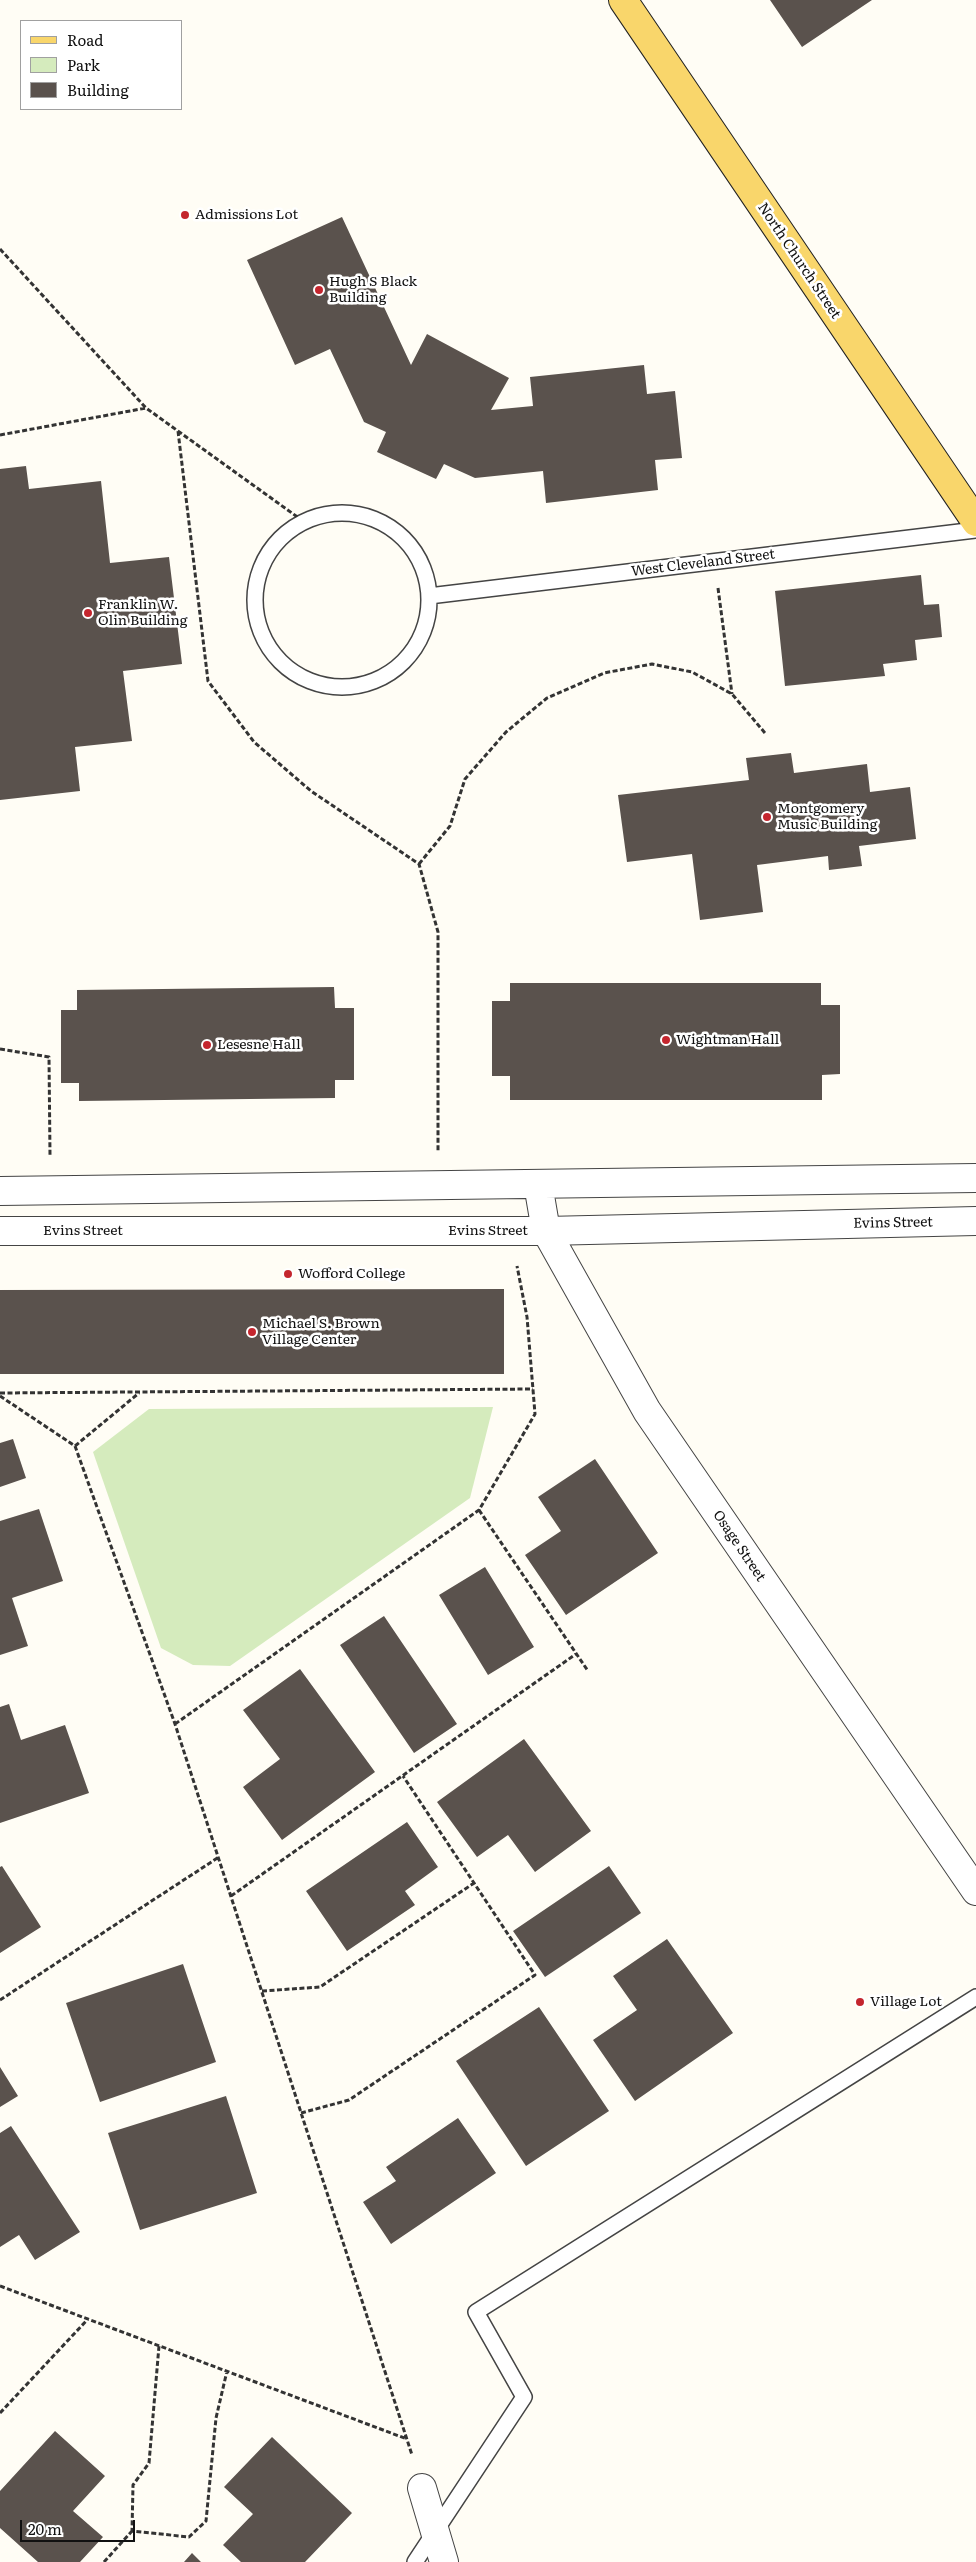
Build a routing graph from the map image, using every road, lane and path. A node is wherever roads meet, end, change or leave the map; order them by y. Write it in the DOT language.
graph roads {
  1 [pos="623,0"];
  2 [pos="0,249"];
  3 [pos="146,408"];
  4 [pos="178,431"];
  5 [pos="0,435"];
  6 [pos="304,521"];
  7 [pos="976,522"];
  8 [pos="976,530"];
  9 [pos="715,562"];
  10 [pos="429,596"];
  11 [pos="732,694"];
  12 [pos="764,733"];
  13 [pos="419,864"];
  14 [pos="0,1049"];
  15 [pos="50,1162"];
  16 [pos="438,1162"];
  17 [pos="976,1178"];
  18 [pos="538,1184"];
  19 [pos="0,1191"];
  20 [pos="976,1221"];
  21 [pos="0,1231"];
  22 [pos="511,1231"];
  23 [pos="546,1231"];
  24 [pos="533,1389"];
  25 [pos="140,1392"];
  26 [pos="0,1394"];
  27 [pos="75,1446"];
  28 [pos="479,1510"];
  29 [pos="576,1654"];
  30 [pos="588,1671"];
  31 [pos="175,1724"];
  32 [pos="403,1776"];
  33 [pos="219,1857"];
  34 [pos="474,1883"];
  35 [pos="976,1891"];
  36 [pos="231,1896"];
  37 [pos="262,1992"];
  38 [pos="976,1997"];
  39 [pos="0,2000"];
  40 [pos="301,2113"];
  41 [pos="0,2286"];
  42 [pos="88,2319"];
  43 [pos="159,2346"];
  44 [pos="227,2371"];
  45 [pos="0,2413"];
  46 [pos="407,2439"];
  47 [pos="422,2488"];
  48 [pos="132,2531"];
  49 [pos="436,2533"];
  50 [pos="104,2562"];
  51 [pos="415,2562"];
  52 [pos="444,2562"];
  1 -- 7 [label="main road, North Church Street"];
  2 -- 3 [label="path"];
  3 -- 4 [label="path"];
  3 -- 5 [label="path"];
  4 -- 6 [label="path"];
  4 -- 13 [label="path"];
  6 -- 10 [label="lane"];
  6 -- 10 [label="lane"];
  8 -- 9 [label="lane, West Cleveland Street"];
  9 -- 10 [label="lane, West Cleveland Street"];
  9 -- 11 [label="path"];
  11 -- 12 [label="path"];
  11 -- 13 [label="path"];
  13 -- 16 [label="path"];
  14 -- 15 [label="path"];
  17 -- 18 [label="street"];
  18 -- 19 [label="street"];
  18 -- 23 [label="street, Osage Street"];
  20 -- 23 [label="street, Evins Street"];
  21 -- 22 [label="street, Evins Street"];
  22 -- 23 [label="street, Evins Street"];
  22 -- 24 [label="path"];
  23 -- 35 [label="street, Osage Street"];
  24 -- 25 [label="path"];
  24 -- 28 [label="path"];
  25 -- 26 [label="path"];
  25 -- 27 [label="path"];
  26 -- 27 [label="path"];
  27 -- 31 [label="path"];
  28 -- 29 [label="path"];
  28 -- 31 [label="path"];
  29 -- 30 [label="path"];
  29 -- 32 [label="path"];
  31 -- 33 [label="path"];
  32 -- 34 [label="path"];
  32 -- 36 [label="path"];
  33 -- 36 [label="path"];
  33 -- 39 [label="path"];
  34 -- 37 [label="path"];
  34 -- 40 [label="path"];
  36 -- 37 [label="path"];
  37 -- 40 [label="path"];
  38 -- 49 [label="lane"];
  40 -- 46 [label="path"];
  41 -- 42 [label="path"];
  42 -- 43 [label="path"];
  42 -- 45 [label="path"];
  43 -- 44 [label="path"];
  43 -- 48 [label="path"];
  44 -- 46 [label="path"];
  44 -- 48 [label="path"];
  46 -- 47 [label="path"];
  47 -- 49 [label="street"];
  48 -- 50 [label="path"];
  49 -- 51 [label="lane"];
  49 -- 52 [label="street"];
}
